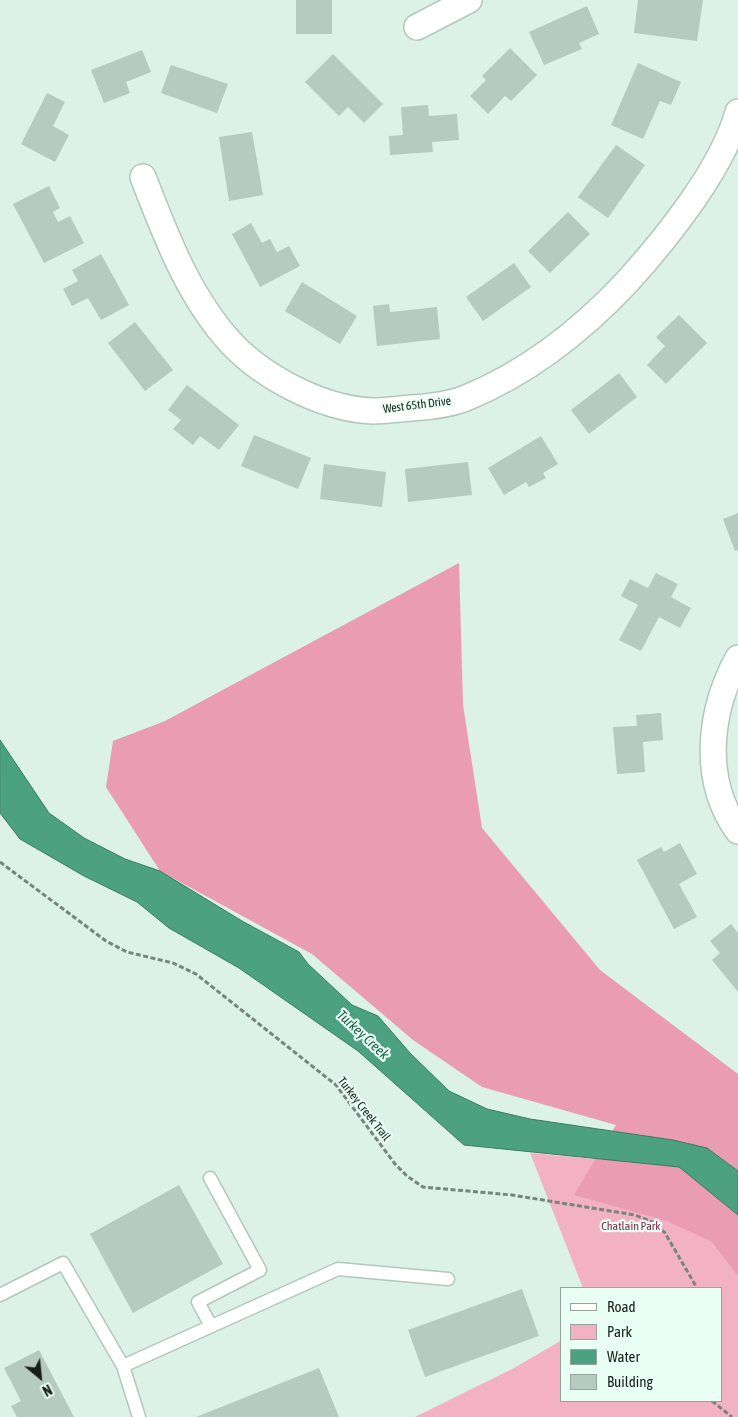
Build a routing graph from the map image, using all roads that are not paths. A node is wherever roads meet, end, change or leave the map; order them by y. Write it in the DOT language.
graph roads {
  1 [pos="469,0"];
  2 [pos="417,28"];
  3 [pos="736,127"];
  4 [pos="143,177"];
  5 [pos="738,658"];
  6 [pos="738,831"];
  7 [pos="210,1178"];
  8 [pos="448,1279"];
  9 [pos="0,1294"];
  10 [pos="211,1326"];
  11 [pos="123,1366"];
  12 [pos="139,1417"];
  1 -- 2 [label="street"];
  3 -- 4 [label="street, West 65th Drive"];
  5 -- 6 [label="street"];
  7 -- 10 [label="lane"];
  8 -- 10 [label="lane"];
  9 -- 11 [label="lane"];
  10 -- 11 [label="lane"];
  11 -- 12 [label="lane"];
}
